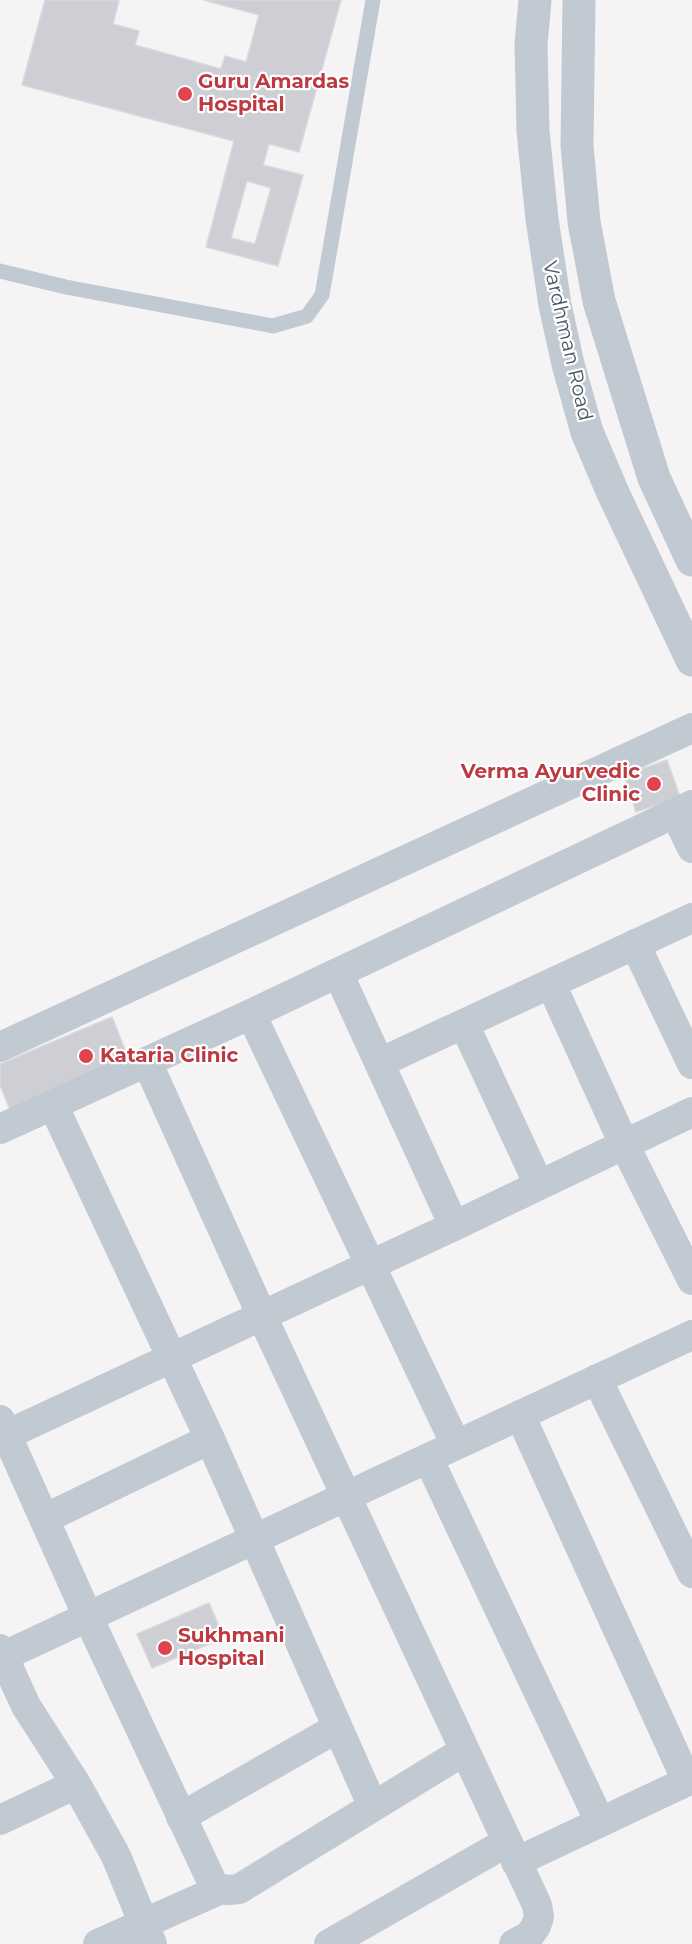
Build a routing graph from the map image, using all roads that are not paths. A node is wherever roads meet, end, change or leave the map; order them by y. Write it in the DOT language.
graph roads {
  1 [pos="373,0"];
  2 [pos="535,0"];
  3 [pos="579,0"];
  4 [pos="0,270"];
  5 [pos="692,560"];
  6 [pos="692,660"];
  7 [pos="692,728"];
  8 [pos="684,809"];
  9 [pos="692,848"];
  10 [pos="692,918"];
  11 [pos="635,944"];
  12 [pos="338,973"];
  13 [pos="551,984"];
  14 [pos="251,1014"];
  15 [pos="464,1024"];
  16 [pos="0,1047"];
  17 [pos="147,1062"];
  18 [pos="379,1063"];
  19 [pos="692,1064"];
  20 [pos="53,1105"];
  21 [pos="692,1112"];
  22 [pos="0,1129"];
  23 [pos="624,1144"];
  24 [pos="539,1185"];
  25 [pos="454,1226"];
  26 [pos="370,1265"];
  27 [pos="692,1280"];
  28 [pos="262,1316"];
  29 [pos="690,1342"];
  30 [pos="171,1359"];
  31 [pos="597,1380"];
  32 [pos="520,1415"];
  33 [pos="2,1431"];
  34 [pos="210,1439"];
  35 [pos="456,1445"];
  36 [pos="428,1458"];
  37 [pos="347,1497"];
  38 [pos="44,1519"];
  39 [pos="253,1540"];
  40 [pos="692,1573"];
  41 [pos="88,1617"];
  42 [pos="2,1652"];
  43 [pos="337,1728"];
  44 [pos="464,1751"];
  45 [pos="690,1780"];
  46 [pos="76,1785"];
  47 [pos="373,1807"];
  48 [pos="181,1817"];
  49 [pos="0,1820"];
  50 [pos="600,1822"];
  51 [pos="512,1852"];
  52 [pos="221,1889"];
  53 [pos="147,1933"];
  54 [pos="98,1944"];
  55 [pos="329,1944"];
  56 [pos="514,1944"];
  1 -- 4 [label="lane"];
  2 -- 6 [label="street, Vardhman Road"];
  3 -- 5 [label="street, Vardhman Road"];
  7 -- 16 [label="street"];
  8 -- 9 [label="street"];
  8 -- 12 [label="street"];
  10 -- 11 [label="street"];
  11 -- 13 [label="street"];
  11 -- 19 [label="street"];
  12 -- 14 [label="street"];
  12 -- 18 [label="street"];
  13 -- 15 [label="street"];
  13 -- 23 [label="street"];
  14 -- 17 [label="street"];
  14 -- 26 [label="street"];
  15 -- 18 [label="street"];
  15 -- 24 [label="street"];
  17 -- 20 [label="street"];
  17 -- 28 [label="street"];
  18 -- 25 [label="street"];
  20 -- 22 [label="street"];
  20 -- 30 [label="street"];
  21 -- 23 [label="street"];
  23 -- 24 [label="street"];
  23 -- 27 [label="street"];
  24 -- 25 [label="street"];
  25 -- 26 [label="street"];
  26 -- 28 [label="street"];
  26 -- 35 [label="street"];
  28 -- 30 [label="street"];
  28 -- 37 [label="street"];
  29 -- 31 [label="street"];
  30 -- 33 [label="street"];
  30 -- 34 [label="street"];
  31 -- 32 [label="street"];
  31 -- 40 [label="street"];
  32 -- 35 [label="street"];
  32 -- 45 [label="street"];
  33 -- 38 [label="street"];
  34 -- 38 [label="street"];
  34 -- 39 [label="street"];
  35 -- 36 [label="street"];
  36 -- 37 [label="street"];
  36 -- 50 [label="street"];
  37 -- 39 [label="street"];
  37 -- 44 [label="street"];
  38 -- 41 [label="street"];
  39 -- 41 [label="street"];
  39 -- 43 [label="street"];
  41 -- 42 [label="street"];
  41 -- 48 [label="street"];
  42 -- 46 [label="street"];
  43 -- 47 [label="street"];
  43 -- 48 [label="street"];
  44 -- 47 [label="street"];
  44 -- 51 [label="street"];
  45 -- 50 [label="street"];
  46 -- 49 [label="street"];
  46 -- 53 [label="street"];
  47 -- 52 [label="street"];
  48 -- 52 [label="street"];
  50 -- 51 [label="street"];
  51 -- 55 [label="street"];
  51 -- 56 [label="street"];
  52 -- 53 [label="street"];
  53 -- 54 [label="street"];
}
